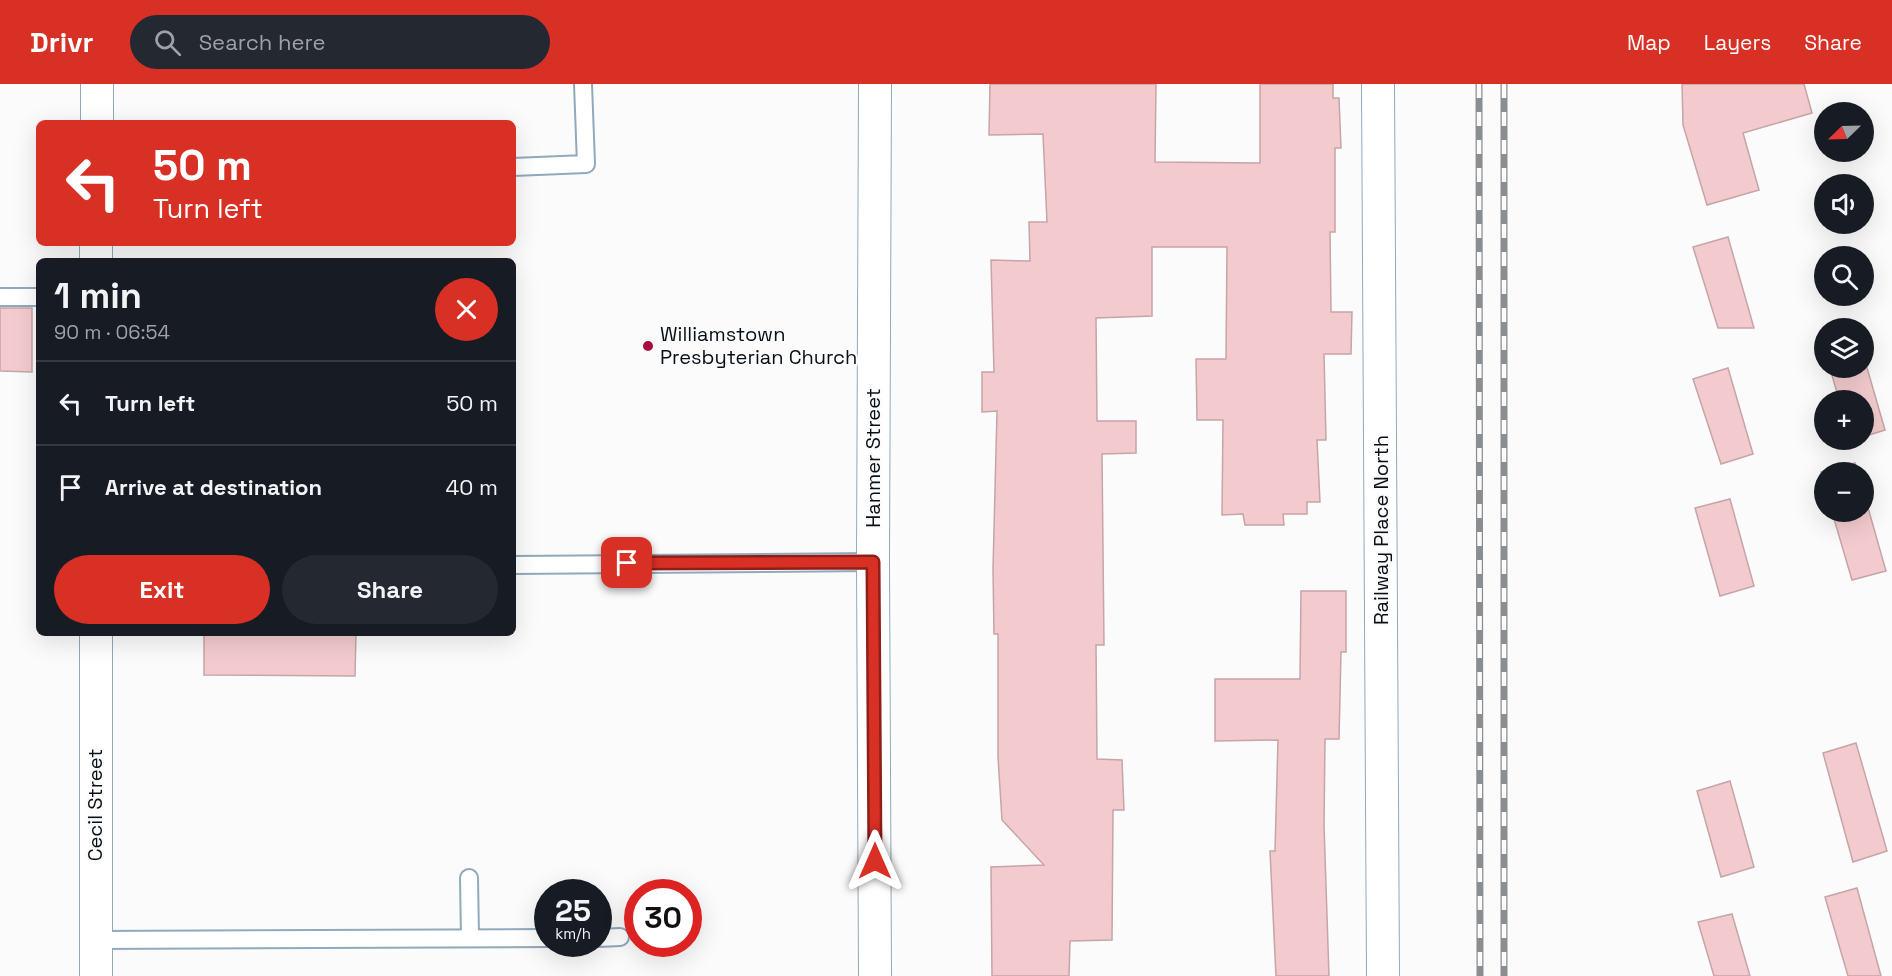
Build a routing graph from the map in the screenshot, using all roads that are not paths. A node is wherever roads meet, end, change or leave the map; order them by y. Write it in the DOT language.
graph roads {
  1 [pos="97,84"];
  2 [pos="583,84"];
  3 [pos="875,84"];
  4 [pos="1378,84"];
  5 [pos="96,120"];
  6 [pos="516,167"];
  7 [pos="0,297"];
  8 [pos="36,297"];
  9 [pos="873,562"];
  10 [pos="516,565"];
  11 [pos="96,636"];
  12 [pos="469,878"];
  13 [pos="612,937"];
  14 [pos="620,937"];
  15 [pos="470,938"];
  16 [pos="534,938"];
  17 [pos="95,940"];
  18 [pos="96,976"];
  19 [pos="875,976"];
  20 [pos="1383,976"];
  1 -- 5 [label="street"];
  2 -- 6 [label="lane"];
  3 -- 9 [label="street, Hanmer Street"];
  4 -- 20 [label="street, Railway Place North"];
  7 -- 8 [label="lane"];
  9 -- 10 [label="lane"];
  9 -- 19 [label="street, Hanmer Street"];
  11 -- 17 [label="street, Cecil Street"];
  12 -- 15 [label="lane"];
  13 -- 14 [label="lane"];
  15 -- 16 [label="lane"];
  15 -- 17 [label="lane"];
  17 -- 18 [label="street, Cecil Street"];
}
